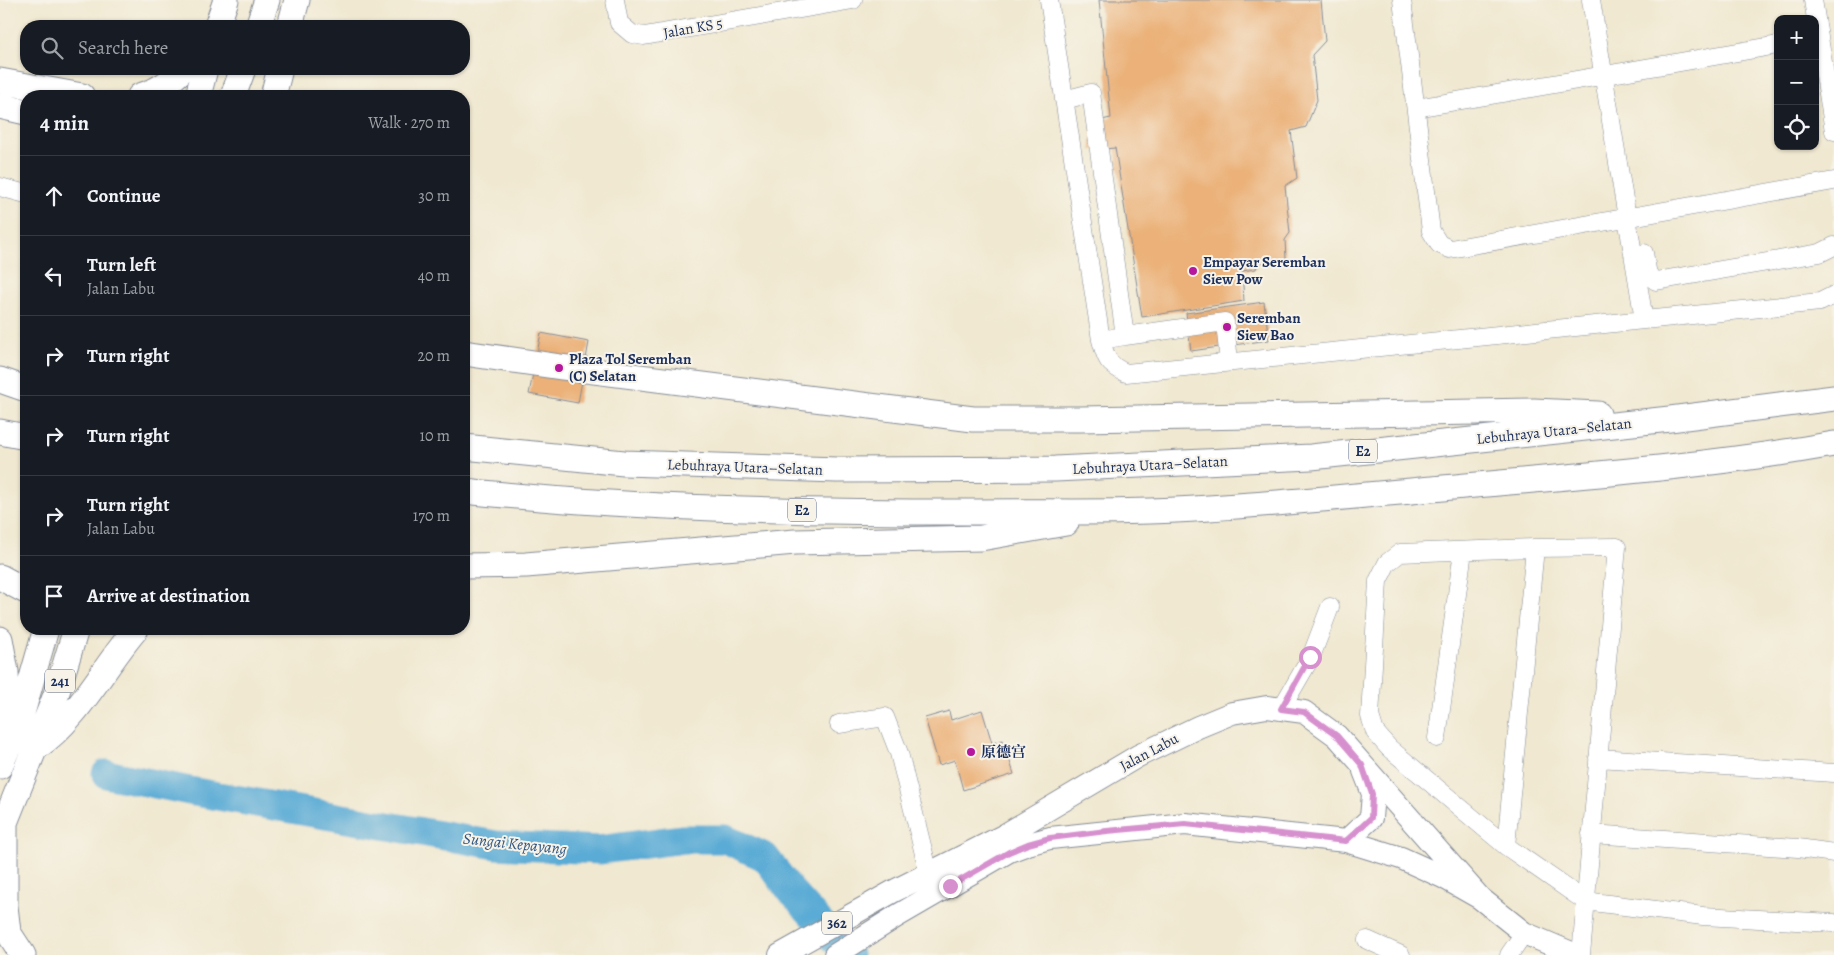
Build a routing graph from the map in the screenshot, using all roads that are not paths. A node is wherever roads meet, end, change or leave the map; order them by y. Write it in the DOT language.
graph roads {
  1 [pos="226,0"];
  2 [pos="297,0"];
  3 [pos="615,0"];
  4 [pos="852,0"];
  5 [pos="1049,0"];
  6 [pos="1402,0"];
  7 [pos="1591,0"];
  8 [pos="1812,0"];
  9 [pos="810,4"];
  10 [pos="219,20"];
  11 [pos="292,20"];
  12 [pos="1823,37"];
  13 [pos="1774,46"];
  14 [pos="177,75"];
  15 [pos="203,75"];
  16 [pos="241,75"];
  17 [pos="251,75"];
  18 [pos="278,75"];
  19 [pos="1603,76"];
  20 [pos="0,80"];
  21 [pos="51,90"];
  22 [pos="153,90"];
  23 [pos="200,90"];
  24 [pos="235,90"];
  25 [pos="248,90"];
  26 [pos="275,90"];
  27 [pos="1064,100"];
  28 [pos="0,106"];
  29 [pos="1416,108"];
  30 [pos="20,111"];
  31 [pos="1834,131"];
  32 [pos="1834,182"];
  33 [pos="0,188"];
  34 [pos="20,193"];
  35 [pos="1632,217"];
  36 [pos="1834,246"];
  37 [pos="1834,295"];
  38 [pos="1644,320"];
  39 [pos="1125,336"];
  40 [pos="1101,340"];
  41 [pos="470,353"];
  42 [pos="1230,362"];
  43 [pos="0,380"];
  44 [pos="20,387"];
  45 [pos="0,392"];
  46 [pos="20,396"];
  47 [pos="1834,398"];
  48 [pos="1670,419"];
  49 [pos="0,432"];
  50 [pos="20,436"];
  51 [pos="1834,444"];
  52 [pos="470,448"];
  53 [pos="470,492"];
  54 [pos="1140,511"];
  55 [pos="1535,548"];
  56 [pos="1463,551"];
  57 [pos="470,566"];
  58 [pos="0,577"];
  59 [pos="20,588"];
  60 [pos="1330,607"];
  61 [pos="45,635"];
  62 [pos="74,635"];
  63 [pos="131,635"];
  64 [pos="0,639"];
  65 [pos="1281,709"];
  66 [pos="839,724"];
  67 [pos="1437,738"];
  68 [pos="22,742"];
  69 [pos="1598,758"];
  70 [pos="1362,765"];
  71 [pos="1834,773"];
  72 [pos="5,822"];
  73 [pos="1591,834"];
  74 [pos="1346,841"];
  75 [pos="1506,846"];
  76 [pos="1834,853"];
  77 [pos="929,874"];
  78 [pos="1480,898"];
  79 [pos="1585,901"];
  80 [pos="1834,923"];
  81 [pos="1524,933"];
  82 [pos="1367,940"];
  83 [pos="23,955"];
  84 [pos="780,955"];
  85 [pos="835,955"];
  86 [pos="1401,955"];
  87 [pos="1508,955"];
  88 [pos="1576,955"];
  89 [pos="1580,955"];
  1 -- 10 [label="highway"];
  2 -- 11 [label="highway"];
  3 -- 9 [label="street, Jalan KS 5"];
  4 -- 9 [label="street, Jalan KS 5"];
  5 -- 27 [label="street"];
  6 -- 29 [label="street"];
  7 -- 19 [label="street"];
  8 -- 12 [label="street"];
  12 -- 31 [label="street"];
  13 -- 19 [label="street"];
  14 -- 22 [label="highway"];
  15 -- 23 [label="highway"];
  16 -- 24 [label="highway"];
  17 -- 25 [label="highway"];
  18 -- 26 [label="highway"];
  19 -- 29 [label="street"];
  19 -- 35 [label="street"];
  20 -- 21 [label="highway"];
  27 -- 39 [label="street"];
  27 -- 40 [label="street"];
  28 -- 30 [label="highway"];
  29 -- 35 [label="street"];
  32 -- 35 [label="street"];
  33 -- 34 [label="street"];
  35 -- 36 [label="street"];
  35 -- 38 [label="street"];
  37 -- 38 [label="street"];
  38 -- 42 [label="street"];
  39 -- 40 [label="street"];
  39 -- 42 [label="street"];
  40 -- 42 [label="street"];
  41 -- 48 [label="highway"];
  43 -- 44 [label="highway"];
  45 -- 46 [label="highway"];
  47 -- 48 [label="highway, Lebuhraya Utara–Selatan / E2"];
  48 -- 52 [label="highway, Lebuhraya Utara–Selatan / E2"];
  49 -- 50 [label="highway"];
  51 -- 54 [label="highway, E2"];
  53 -- 54 [label="highway, E2"];
  54 -- 57 [label="highway"];
  55 -- 56 [label="street"];
  55 -- 69 [label="street"];
  55 -- 75 [label="street"];
  56 -- 67 [label="street"];
  56 -- 75 [label="street"];
  58 -- 59 [label="highway"];
  60 -- 65 [label="street"];
  61 -- 68 [label="highway, 241"];
  62 -- 68 [label="highway, 241"];
  63 -- 68 [label="highway"];
  64 -- 68 [label="highway"];
  65 -- 70 [label="main road, Jalan Labu / 362"];
  65 -- 77 [label="main road, Jalan Labu / 362"];
  66 -- 77 [label="street"];
  68 -- 72 [label="highway, 241"];
  69 -- 71 [label="street"];
  69 -- 73 [label="street"];
  70 -- 74 [label="main road"];
  70 -- 78 [label="main road, Jalan Labu / 362"];
  72 -- 83 [label="highway"];
  73 -- 76 [label="street"];
  73 -- 79 [label="street"];
  74 -- 78 [label="main road, Jalan Labu / 362"];
  74 -- 85 [label="main road, Jalan Labu / 362"];
  75 -- 79 [label="street"];
  77 -- 84 [label="main road, Jalan Labu / 362"];
  78 -- 81 [label="main road, Jalan Labu / 362"];
  79 -- 80 [label="street"];
  79 -- 89 [label="street"];
  81 -- 87 [label="street"];
  81 -- 88 [label="main road, Jalan Labu / 362"];
  82 -- 86 [label="street"];
}
